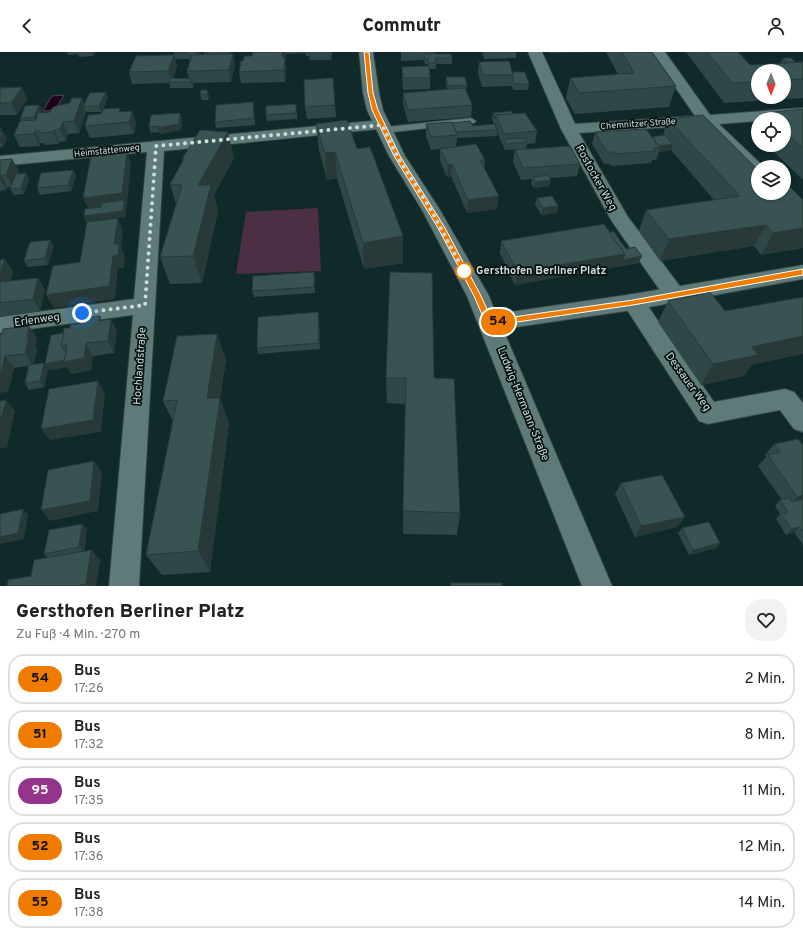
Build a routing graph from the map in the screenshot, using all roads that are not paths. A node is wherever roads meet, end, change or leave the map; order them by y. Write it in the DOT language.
graph roads {
  1 [pos="366,52"];
  2 [pos="535,52"];
  3 [pos="658,52"];
  4 [pos="803,113"];
  5 [pos="706,120"];
  6 [pos="471,121"];
  7 [pos="383,127"];
  8 [pos="569,129"];
  9 [pos="156,146"];
  10 [pos="0,161"];
  11 [pos="751,164"];
  12 [pos="803,272"];
  13 [pos="674,294"];
  14 [pos="633,302"];
  15 [pos="145,305"];
  16 [pos="490,324"];
  17 [pos="0,325"];
  18 [pos="803,421"];
  19 [pos="124,586"];
  20 [pos="597,586"];
  1 -- 7 [label="street, Ludwig-Hermann-Straße"];
  2 -- 8 [label="street, Rostocker Weg"];
  3 -- 5 [label="street"];
  4 -- 5 [label="street, Chemnitzer Straße"];
  5 -- 8 [label="street, Chemnitzer Straße"];
  5 -- 11 [label="street"];
  6 -- 7 [label="lane"];
  7 -- 9 [label="street, Heimstättenweg"];
  7 -- 16 [label="street, Ludwig-Hermann-Straße"];
  8 -- 13 [label="street, Rostocker Weg"];
  9 -- 10 [label="street, Heimstättenweg"];
  9 -- 15 [label="street, Hochlandstraße"];
  12 -- 13 [label="street"];
  13 -- 14 [label="street"];
  14 -- 16 [label="street"];
  14 -- 18 [label="street, Dessauer Weg"];
  15 -- 17 [label="street, Erlenweg"];
  15 -- 19 [label="street, Hochlandstraße"];
  16 -- 20 [label="street, Ludwig-Hermann-Straße"];
}
